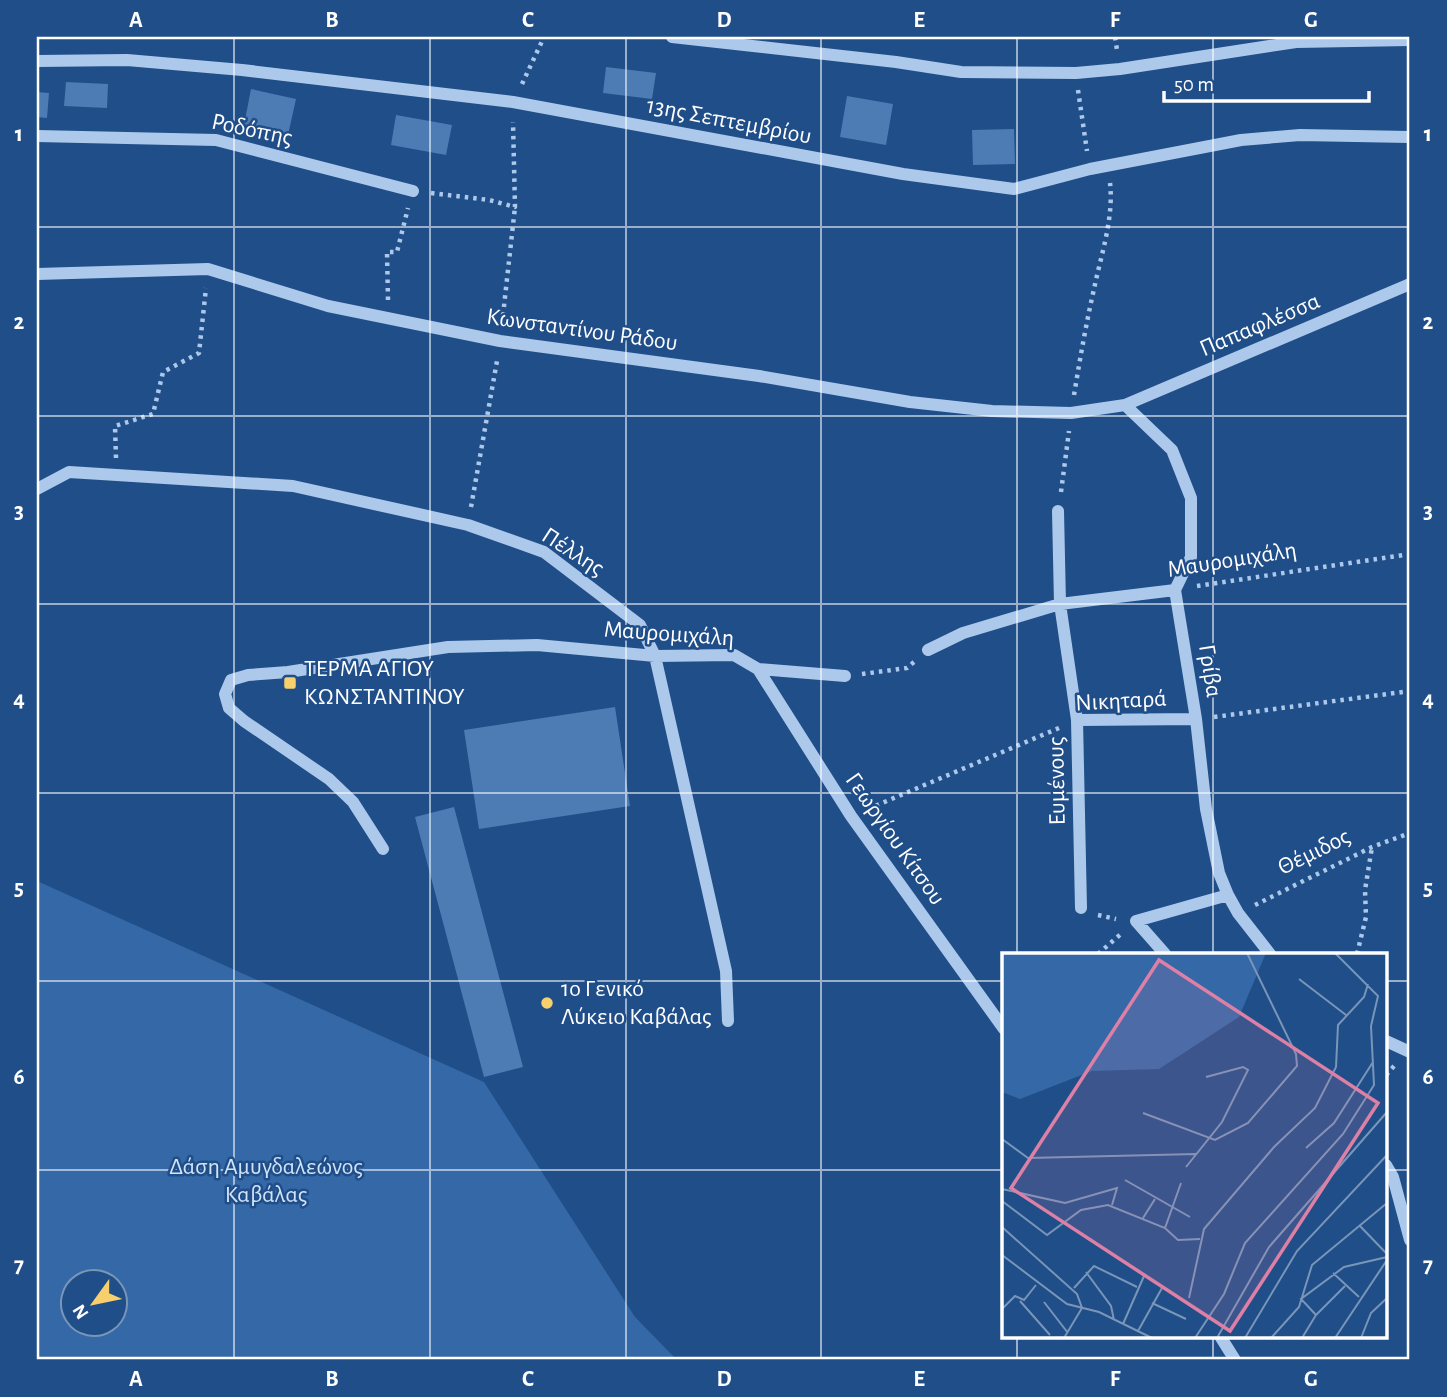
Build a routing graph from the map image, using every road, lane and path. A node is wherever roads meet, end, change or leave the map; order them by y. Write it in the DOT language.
graph roads {
  1 [pos="544,37"];
  2 [pos="672,37"];
  3 [pos="1410,40"];
  4 [pos="37,61"];
  5 [pos="1076,73"];
  6 [pos="513,102"];
  7 [pos="37,136"];
  8 [pos="1410,136"];
  9 [pos="1108,165"];
  10 [pos="1090,169"];
  11 [pos="413,191"];
  12 [pos="515,207"];
  13 [pos="208,269"];
  14 [pos="37,274"];
  15 [pos="1410,284"];
  16 [pos="388,318"];
  17 [pos="500,341"];
  18 [pos="1125,405"];
  19 [pos="1071,413"];
  20 [pos="116,473"];
  21 [pos="37,489"];
  22 [pos="1058,510"];
  23 [pos="468,525"];
  24 [pos="1410,554"];
  25 [pos="1175,590"];
  26 [pos="1060,604"];
  27 [pos="929,650"];
  28 [pos="655,656"];
  29 [pos="758,669"];
  30 [pos="845,676"];
  31 [pos="1410,691"];
  32 [pos="1196,719"];
  33 [pos="1077,720"];
  34 [pos="851,816"];
  35 [pos="1410,833"];
  36 [pos="1372,846"];
  37 [pos="383,849"];
  38 [pos="1228,895"];
  39 [pos="1081,908"];
  40 [pos="1238,913"];
  41 [pos="1136,921"];
  42 [pos="1099,953"];
  43 [pos="1164,953"];
  44 [pos="1269,953"];
  45 [pos="1357,953"];
  46 [pos="728,1021"];
  47 [pos="1002,1026"];
  48 [pos="1388,1042"];
  49 [pos="1410,1052"];
  50 [pos="1388,1169"];
  51 [pos="1410,1240"];
  52 [pos="1221,1338"];
  53 [pos="1235,1360"];
  1 -- 6 [label="path"];
  2 -- 5 [label="street"];
  3 -- 5 [label="street"];
  4 -- 6 [label="street, 13ης Σεπτεμβρίου"];
  5 -- 10 [label="path"];
  6 -- 10 [label="street, 13ης Σεπτεμβρίου"];
  6 -- 12 [label="path"];
  7 -- 11 [label="street, Ροδόπης"];
  8 -- 9 [label="street, 13ης Σεπτεμβρίου"];
  9 -- 10 [label="street, 13ης Σεπτεμβρίου"];
  9 -- 19 [label="path"];
  11 -- 12 [label="path"];
  11 -- 16 [label="path"];
  12 -- 17 [label="path"];
  13 -- 14 [label="street, Κωνσταντίνου Ράδου"];
  13 -- 16 [label="street, Κωνσταντίνου Ράδου"];
  13 -- 20 [label="path"];
  15 -- 18 [label="street, Παπαφλέσσα"];
  16 -- 17 [label="street, Κωνσταντίνου Ράδου"];
  17 -- 19 [label="street, Κωνσταντίνου Ράδου"];
  17 -- 23 [label="path"];
  18 -- 19 [label="street, Κωνσταντίνου Ράδου"];
  18 -- 25 [label="street"];
  19 -- 22 [label="path"];
  20 -- 21 [label="street, Πέλλης"];
  20 -- 23 [label="street, Πέλλης"];
  22 -- 26 [label="street, Ευμένους"];
  23 -- 28 [label="street, Πέλλης"];
  24 -- 25 [label="path, Μαυρομιχάλη"];
  25 -- 26 [label="street, Μαυρομιχάλη"];
  25 -- 32 [label="street, Γρίβα"];
  26 -- 27 [label="street, Μαυρομιχάλη"];
  26 -- 33 [label="street, Ευμένους"];
  27 -- 30 [label="path"];
  28 -- 29 [label="street, Μαυρομιχάλη"];
  28 -- 37 [label="street, Μαυρομιχάλη"];
  28 -- 46 [label="street, Πέλλης"];
  29 -- 30 [label="street, Μαυρομιχάλη"];
  29 -- 34 [label="street, Γεωργίου Κίτσου"];
  31 -- 32 [label="path, Νικηταρά"];
  32 -- 33 [label="street, Νικηταρά"];
  32 -- 38 [label="street, Γρίβα"];
  33 -- 34 [label="path, Νικηταρά"];
  33 -- 39 [label="street, Ευμένους"];
  34 -- 47 [label="street, Γεωργίου Κίτσου"];
  35 -- 36 [label="path, Θέμιδος"];
  36 -- 40 [label="path, Θέμιδος"];
  36 -- 45 [label="path"];
  38 -- 40 [label="street, Γρίβα"];
  38 -- 41 [label="street"];
  39 -- 41 [label="path"];
  40 -- 44 [label="street, Γρίβα"];
  41 -- 42 [label="path"];
  41 -- 43 [label="street"];
  48 -- 49 [label="street"];
  50 -- 51 [label="street"];
  52 -- 53 [label="street"];
}
